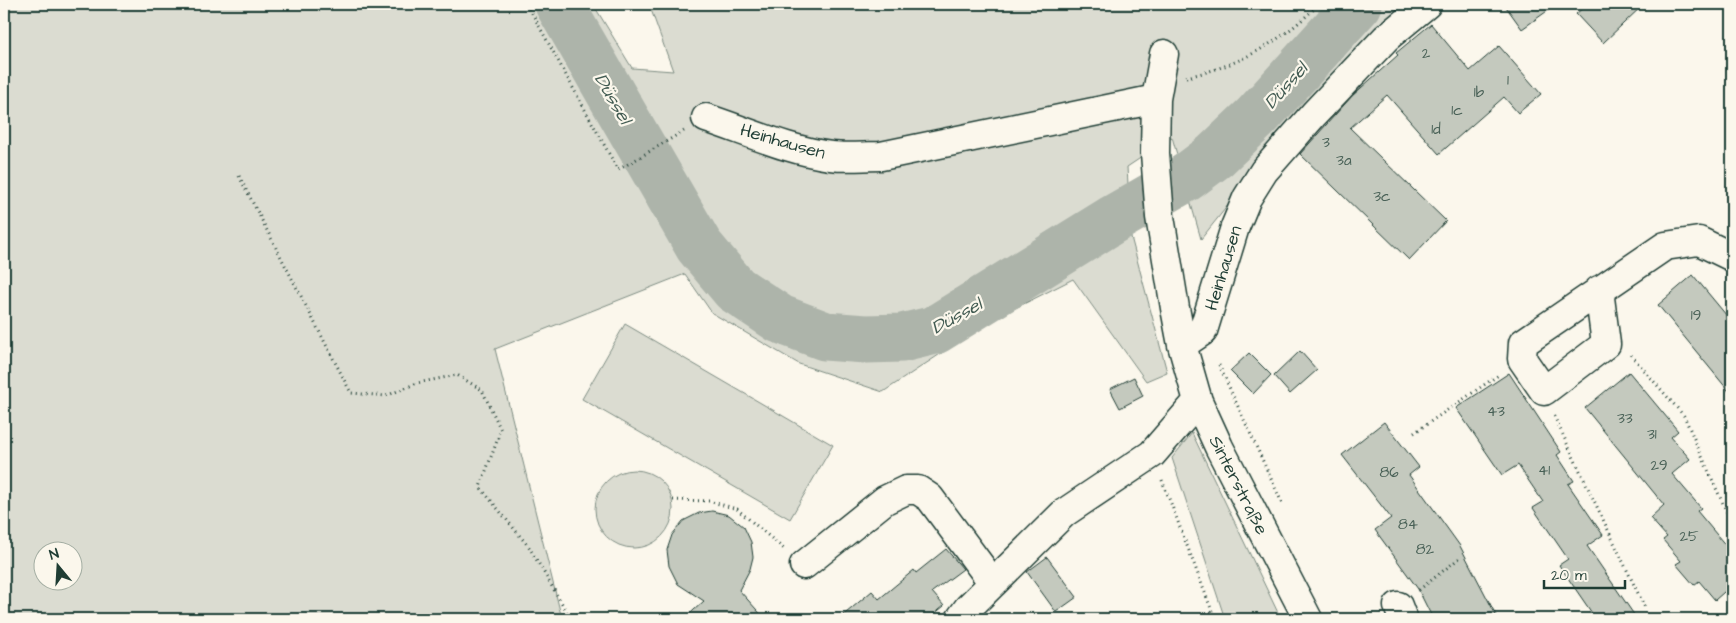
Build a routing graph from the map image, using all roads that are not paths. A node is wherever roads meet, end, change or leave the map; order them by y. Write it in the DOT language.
graph roads {
  1 [pos="1428,4"];
  2 [pos="1164,54"];
  3 [pos="1157,91"];
  4 [pos="706,118"];
  5 [pos="1732,257"];
  6 [pos="1599,290"];
  7 [pos="1193,338"];
  8 [pos="1198,401"];
  9 [pos="804,565"];
  10 [pos="993,583"];
  11 [pos="960,619"];
  12 [pos="1308,619"];
  1 -- 7 [label="street, Heinhausen"];
  2 -- 3 [label="street, Heinhausen"];
  3 -- 4 [label="street, Heinhausen"];
  3 -- 7 [label="street, Heinhausen"];
  5 -- 6 [label="street"];
  6 -- 6 [label="street"];
  7 -- 8 [label="street, Sinterstraße"];
  8 -- 10 [label="street"];
  8 -- 12 [label="street, Sinterstraße"];
  9 -- 10 [label="street"];
  10 -- 11 [label="street"];
}
